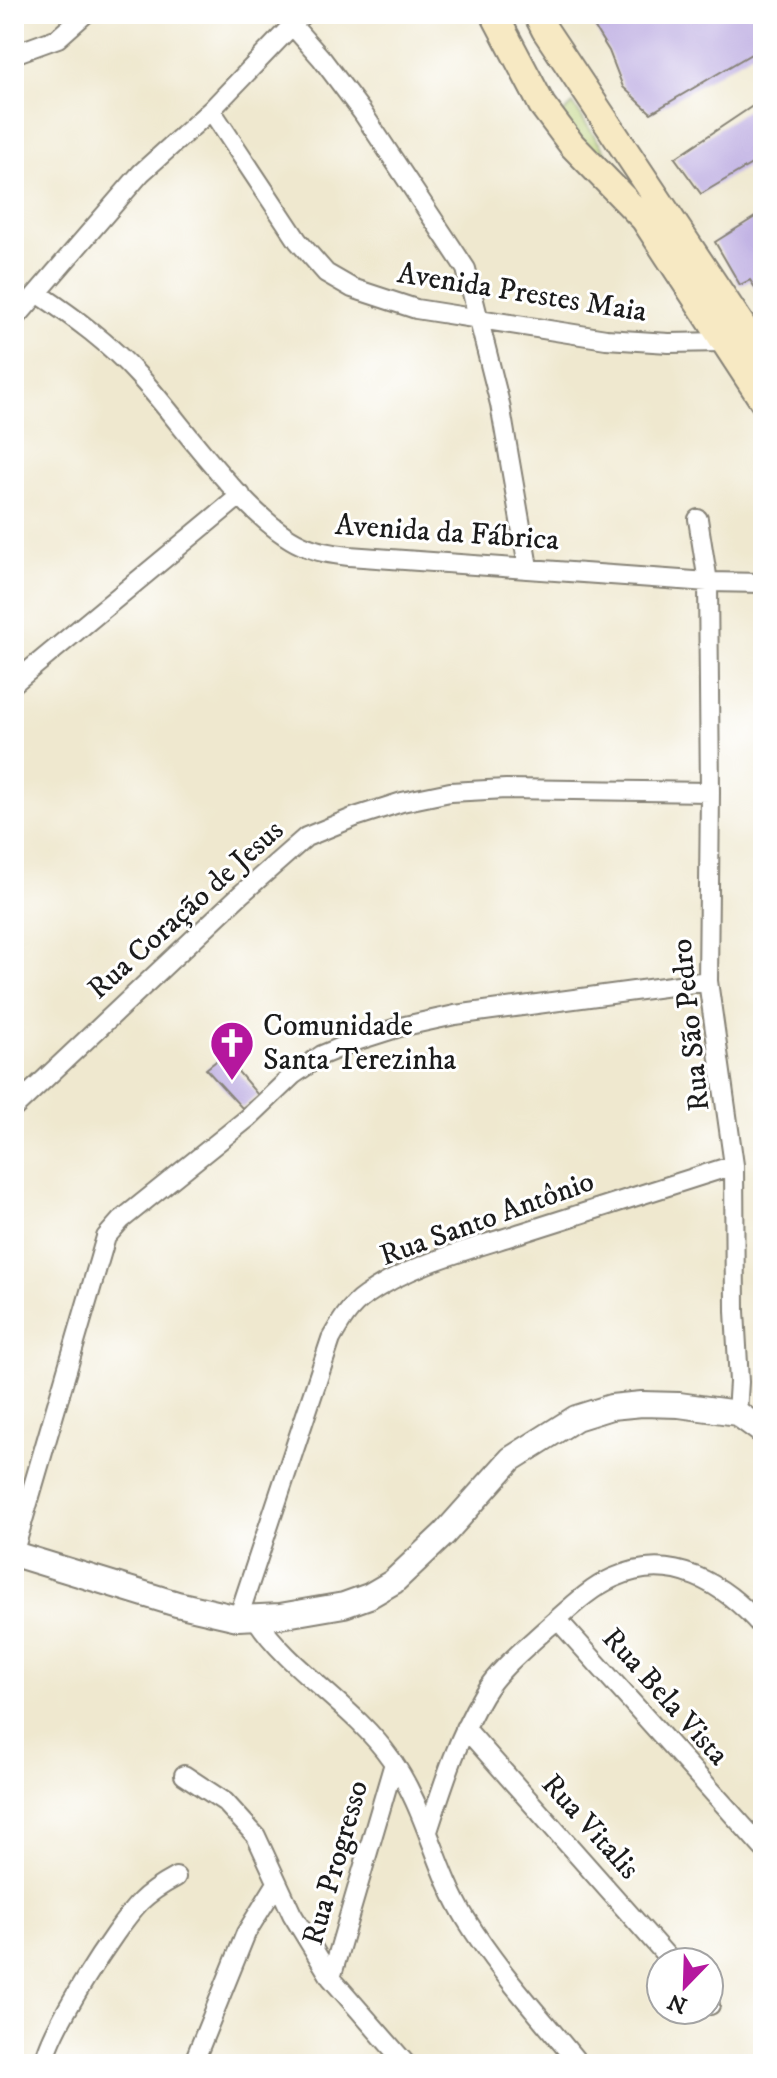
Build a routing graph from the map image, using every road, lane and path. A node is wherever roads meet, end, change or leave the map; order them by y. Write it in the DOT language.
graph roads {
  1 [pos="85,14"];
  2 [pos="494,14"];
  3 [pos="297,20"];
  4 [pos="541,22"];
  5 [pos="14,54"];
  6 [pos="531,85"];
  7 [pos="211,110"];
  8 [pos="39,294"];
  9 [pos="478,318"];
  10 [pos="14,320"];
  11 [pos="723,342"];
  12 [pos="763,357"];
  13 [pos="763,401"];
  14 [pos="241,495"];
  15 [pos="698,519"];
  16 [pos="528,567"];
  17 [pos="708,582"];
  18 [pos="763,583"];
  19 [pos="14,683"];
  20 [pos="710,792"];
  21 [pos="708,981"];
  22 [pos="14,1108"];
  23 [pos="734,1165"];
  24 [pos="737,1413"];
  25 [pos="763,1432"];
  26 [pos="14,1552"];
  27 [pos="247,1618"];
  28 [pos="557,1619"];
  29 [pos="763,1628"];
  30 [pos="465,1728"];
  31 [pos="394,1763"];
  32 [pos="184,1775"];
  33 [pos="428,1831"];
  34 [pos="763,1848"];
  35 [pos="176,1877"];
  36 [pos="277,1883"];
  37 [pos="658,1946"];
  38 [pos="331,1978"];
  39 [pos="44,2064"];
  40 [pos="193,2064"];
  41 [pos="406,2064"];
  42 [pos="579,2064"];
  1 -- 5 [label="street"];
  2 -- 6 [label="main road"];
  3 -- 7 [label="street"];
  3 -- 9 [label="street"];
  4 -- 6 [label="main road"];
  4 -- 12 [label="main road"];
  6 -- 11 [label="main road"];
  7 -- 8 [label="street"];
  7 -- 9 [label="street, Avenida Prestes Maia"];
  8 -- 10 [label="street"];
  8 -- 14 [label="street, Avenida da Fábrica"];
  9 -- 11 [label="street, Avenida Prestes Maia"];
  9 -- 16 [label="street"];
  11 -- 13 [label="main road"];
  14 -- 16 [label="street, Avenida da Fábrica"];
  14 -- 19 [label="street"];
  15 -- 17 [label="street, Rua São Pedro"];
  16 -- 17 [label="street, Avenida da Fábrica"];
  17 -- 18 [label="street, Avenida da Fábrica"];
  17 -- 20 [label="street, Rua São Pedro"];
  20 -- 21 [label="street, Rua São Pedro"];
  20 -- 22 [label="street, Rua Coração de Jesus"];
  21 -- 23 [label="street, Rua São Pedro"];
  21 -- 26 [label="street"];
  23 -- 24 [label="street, Rua São Pedro"];
  23 -- 27 [label="street, Rua Santo Antônio"];
  24 -- 25 [label="street"];
  24 -- 27 [label="street"];
  26 -- 27 [label="street"];
  27 -- 31 [label="street"];
  28 -- 29 [label="street"];
  28 -- 30 [label="street"];
  28 -- 34 [label="street, Rua Bela Vista"];
  30 -- 33 [label="street"];
  30 -- 37 [label="street, Rua Vitalis"];
  31 -- 33 [label="street"];
  31 -- 38 [label="street, Rua Progresso"];
  32 -- 36 [label="street"];
  33 -- 42 [label="street"];
  35 -- 39 [label="street"];
  36 -- 38 [label="street"];
  36 -- 40 [label="street"];
  38 -- 41 [label="street"];
}
